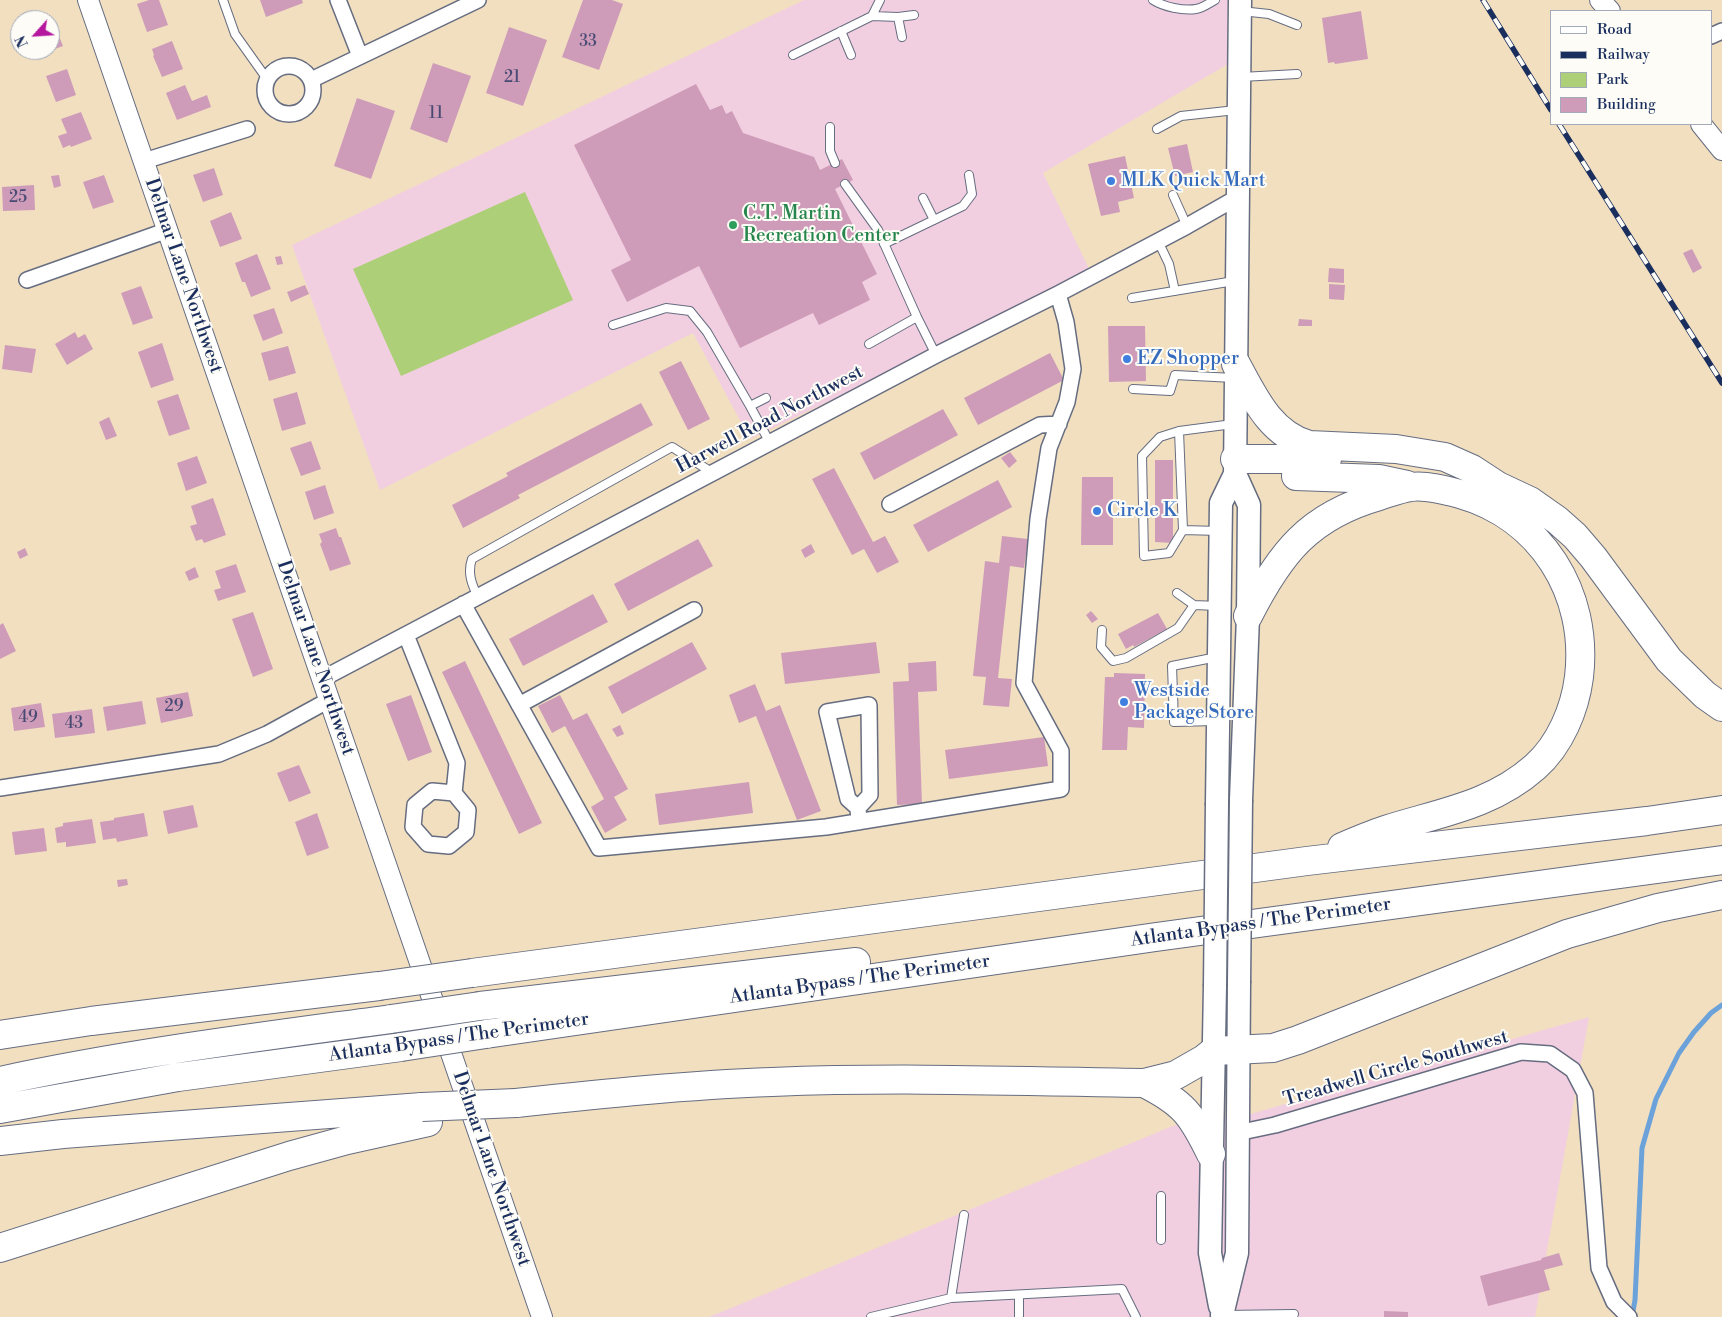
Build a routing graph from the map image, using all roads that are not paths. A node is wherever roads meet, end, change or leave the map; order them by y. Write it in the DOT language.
graph roads {
  1 [pos="88,0"];
  2 [pos="224,0"];
  3 [pos="338,0"];
  4 [pos="478,0"];
  5 [pos="880,0"];
  6 [pos="1153,0"];
  7 [pos="1215,0"];
  8 [pos="1600,0"];
  9 [pos="1240,6"];
  10 [pos="1609,10"];
  11 [pos="914,14"];
  12 [pos="872,16"];
  13 [pos="898,18"];
  14 [pos="1297,24"];
  15 [pos="842,31"];
  16 [pos="902,37"];
  17 [pos="792,55"];
  18 [pos="851,55"];
  19 [pos="360,56"];
  20 [pos="1297,74"];
  21 [pos="1240,77"];
  22 [pos="266,79"];
  23 [pos="311,80"];
  24 [pos="1239,110"];
  25 [pos="1702,125"];
  26 [pos="830,127"];
  27 [pos="247,129"];
  28 [pos="1157,129"];
  29 [pos="1722,150"];
  30 [pos="144,161"];
  31 [pos="835,162"];
  32 [pos="970,175"];
  33 [pos="845,184"];
  34 [pos="1173,196"];
  35 [pos="1238,197"];
  36 [pos="923,198"];
  37 [pos="934,220"];
  38 [pos="1188,226"];
  39 [pos="168,230"];
  40 [pos="1158,241"];
  41 [pos="884,244"];
  42 [pos="27,280"];
  43 [pos="1237,280"];
  44 [pos="1175,291"];
  45 [pos="1058,294"];
  46 [pos="1132,298"];
  47 [pos="917,317"];
  48 [pos="613,325"];
  49 [pos="869,344"];
  50 [pos="936,355"];
  51 [pos="1236,371"];
  52 [pos="1132,389"];
  53 [pos="766,398"];
  54 [pos="750,406"];
  55 [pos="1059,424"];
  56 [pos="1235,424"];
  57 [pos="1179,432"];
  58 [pos="770,443"];
  59 [pos="1235,466"];
  60 [pos="713,473"];
  61 [pos="1411,486"];
  62 [pos="1498,486"];
  63 [pos="890,504"];
  64 [pos="1183,530"];
  65 [pos="1220,531"];
  66 [pos="1178,594"];
  67 [pos="478,597"];
  68 [pos="463,604"];
  69 [pos="1194,606"];
  70 [pos="1220,606"];
  71 [pos="694,610"];
  72 [pos="1248,616"];
  73 [pos="1102,630"];
  74 [pos="406,635"];
  75 [pos="1220,656"];
  76 [pos="322,679"];
  77 [pos="330,700"];
  78 [pos="519,705"];
  79 [pos="1722,707"];
  80 [pos="1219,721"];
  81 [pos="0,788"];
  82 [pos="454,793"];
  83 [pos="1722,810"];
  84 [pos="859,815"];
  85 [pos="1722,860"];
  86 [pos="1306,861"];
  87 [pos="1722,896"];
  88 [pos="1156,937"];
  89 [pos="92,1021"];
  90 [pos="0,1024"];
  91 [pos="0,1035"];
  92 [pos="1226,1050"];
  93 [pos="0,1081"];
  94 [pos="1144,1083"];
  95 [pos="0,1109"];
  96 [pos="425,1114"];
  97 [pos="1237,1133"];
  98 [pos="0,1141"];
  99 [pos="1211,1154"];
  100 [pos="1161,1196"];
  101 [pos="964,1215"];
  102 [pos="1161,1240"];
  103 [pos="0,1248"];
  104 [pos="1019,1295"];
  105 [pos="951,1298"];
  106 [pos="1294,1314"];
  107 [pos="1222,1316"];
  108 [pos="1259,1316"];
  109 [pos="542,1317"];
  110 [pos="871,1317"];
  111 [pos="1019,1317"];
  112 [pos="1136,1317"];
  113 [pos="1629,1317"];
  1 -- 30 [label="street, Delmar Lane Northwest"];
  2 -- 22 [label="lane"];
  3 -- 19 [label="street"];
  4 -- 19 [label="street"];
  5 -- 12 [label="lane"];
  6 -- 7 [label="lane"];
  8 -- 10 [label="street"];
  9 -- 14 [label="lane"];
  9 -- 21 [label="main road"];
  11 -- 13 [label="lane"];
  12 -- 13 [label="lane"];
  12 -- 15 [label="lane"];
  13 -- 16 [label="lane"];
  15 -- 17 [label="lane"];
  15 -- 18 [label="lane"];
  19 -- 23 [label="street"];
  20 -- 21 [label="lane"];
  21 -- 24 [label="main road"];
  22 -- 23 [label="street"];
  22 -- 23 [label="street"];
  24 -- 28 [label="lane"];
  24 -- 35 [label="main road"];
  25 -- 29 [label="street"];
  26 -- 31 [label="lane"];
  27 -- 30 [label="street"];
  30 -- 39 [label="street, Delmar Lane Northwest"];
  32 -- 37 [label="lane"];
  33 -- 41 [label="lane"];
  34 -- 38 [label="lane"];
  35 -- 38 [label="street, Harwell Road Northwest"];
  35 -- 43 [label="main road"];
  36 -- 37 [label="lane"];
  37 -- 41 [label="lane"];
  38 -- 40 [label="street, Harwell Road Northwest"];
  39 -- 42 [label="street"];
  39 -- 76 [label="street, Delmar Lane Northwest"];
  40 -- 44 [label="lane"];
  40 -- 45 [label="street, Harwell Road Northwest"];
  41 -- 47 [label="lane"];
  43 -- 44 [label="lane"];
  43 -- 51 [label="main road"];
  44 -- 46 [label="lane"];
  45 -- 50 [label="street, Harwell Road Northwest"];
  45 -- 55 [label="street"];
  47 -- 49 [label="lane"];
  47 -- 50 [label="lane"];
  48 -- 54 [label="lane"];
  50 -- 58 [label="street, Harwell Road Northwest"];
  51 -- 52 [label="lane"];
  51 -- 56 [label="main road"];
  51 -- 62 [label="highway"];
  53 -- 54 [label="lane"];
  54 -- 58 [label="lane"];
  55 -- 63 [label="street"];
  55 -- 84 [label="street"];
  56 -- 57 [label="lane"];
  56 -- 59 [label="main road"];
  57 -- 64 [label="lane"];
  57 -- 64 [label="lane"];
  58 -- 60 [label="street, Harwell Road Northwest"];
  59 -- 61 [label="highway"];
  59 -- 62 [label="highway"];
  59 -- 65 [label="main road"];
  59 -- 72 [label="main road"];
  60 -- 67 [label="street, Harwell Road Northwest"];
  60 -- 67 [label="lane"];
  61 -- 72 [label="highway"];
  61 -- 86 [label="highway"];
  62 -- 79 [label="highway"];
  64 -- 65 [label="lane"];
  65 -- 70 [label="main road"];
  66 -- 69 [label="lane"];
  67 -- 68 [label="street, Harwell Road Northwest"];
  68 -- 74 [label="street, Harwell Road Northwest"];
  68 -- 78 [label="street"];
  69 -- 70 [label="lane"];
  69 -- 73 [label="lane"];
  70 -- 75 [label="main road"];
  71 -- 78 [label="street"];
  72 -- 92 [label="main road, bridge"];
  74 -- 76 [label="street, Harwell Road Northwest"];
  74 -- 82 [label="street"];
  75 -- 80 [label="main road"];
  75 -- 80 [label="lane"];
  76 -- 77 [label="street, Delmar Lane Northwest"];
  77 -- 81 [label="street"];
  77 -- 109 [label="street, Delmar Lane Northwest"];
  78 -- 84 [label="street"];
  80 -- 92 [label="main road, bridge"];
  83 -- 86 [label="highway"];
  84 -- 84 [label="street"];
  85 -- 88 [label="highway, Atlanta Bypass / The Perimeter"];
  86 -- 89 [label="highway, bridge"];
  87 -- 92 [label="highway"];
  88 -- 93 [label="highway, bridge"];
  88 -- 95 [label="highway, Atlanta Bypass / The Perimeter, bridge"];
  89 -- 90 [label="highway"];
  89 -- 91 [label="highway"];
  92 -- 94 [label="highway"];
  92 -- 97 [label="main road"];
  92 -- 99 [label="main road"];
  94 -- 96 [label="highway, bridge"];
  94 -- 99 [label="highway"];
  96 -- 98 [label="highway"];
  96 -- 103 [label="highway"];
  97 -- 107 [label="main road"];
  97 -- 113 [label="street, Treadwell Circle Southwest"];
  99 -- 107 [label="main road"];
  100 -- 102 [label="lane"];
  101 -- 105 [label="lane"];
  104 -- 105 [label="lane"];
  104 -- 111 [label="lane"];
  104 -- 112 [label="lane"];
  105 -- 110 [label="lane"];
  106 -- 108 [label="lane"];
  107 -- 108 [label="lane"];
}
